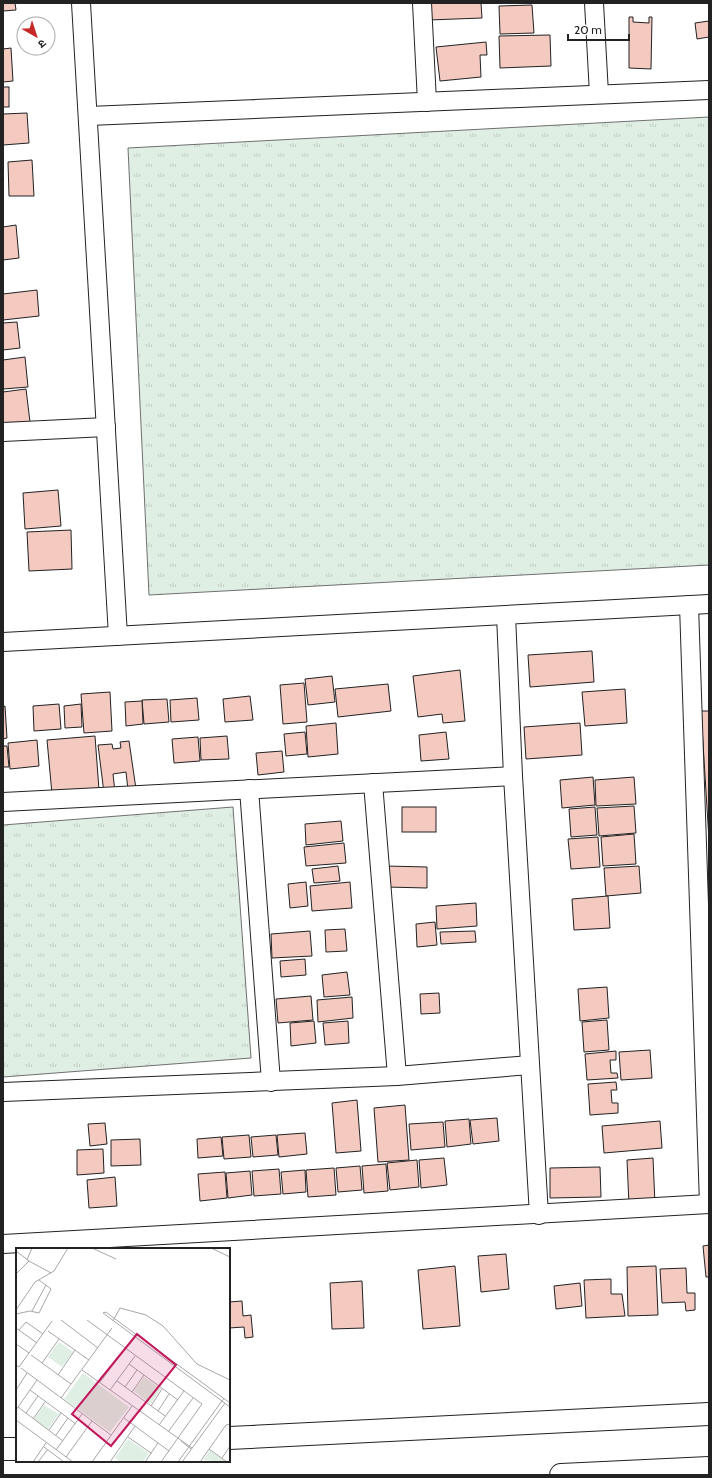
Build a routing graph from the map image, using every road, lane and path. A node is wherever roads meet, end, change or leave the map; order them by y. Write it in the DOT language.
graph roads {
  1 [pos="81,3"];
  2 [pos="422,3"];
  3 [pos="594,3"];
  4 [pos="709,90"];
  5 [pos="599,94"];
  6 [pos="428,102"];
  7 [pos="89,116"];
  8 [pos="106,427"];
  9 [pos="3,432"];
  10 [pos="709,604"];
  11 [pos="688,605"];
  12 [pos="506,615"];
  13 [pos="118,636"];
  14 [pos="3,642"];
  15 [pos="513,776"];
  16 [pos="373,783"];
  17 [pos="249,789"];
  18 [pos="3,802"];
  19 [pos="530,1065"];
  20 [pos="397,1076"];
  21 [pos="271,1082"];
  22 [pos="3,1092"];
  23 [pos="709,1204"];
  24 [pos="539,1215"];
  25 [pos="3,1244"];
  26 [pos="709,1414"];
  27 [pos="230,1438"];
  28 [pos="16,1449"];
  29 [pos="3,1450"];
  30 [pos="709,1468"];
  31 [pos="561,1475"];
  1 -- 7 [label="street"];
  2 -- 6 [label="street"];
  3 -- 5 [label="street"];
  4 -- 5 [label="street"];
  5 -- 6 [label="street"];
  6 -- 7 [label="street"];
  7 -- 8 [label="street"];
  8 -- 9 [label="street"];
  8 -- 13 [label="street"];
  10 -- 11 [label="street"];
  11 -- 12 [label="street"];
  11 -- 23 [label="street"];
  12 -- 13 [label="street"];
  12 -- 15 [label="street"];
  13 -- 14 [label="street"];
  15 -- 16 [label="street"];
  15 -- 19 [label="street"];
  16 -- 17 [label="street"];
  16 -- 20 [label="street"];
  17 -- 18 [label="street"];
  17 -- 21 [label="street"];
  19 -- 20 [label="street"];
  19 -- 24 [label="street"];
  20 -- 21 [label="street"];
  21 -- 22 [label="street"];
  23 -- 24 [label="street"];
  24 -- 25 [label="street"];
  26 -- 27 [label="street"];
  28 -- 29 [label="street"];
  30 -- 31 [label="street"];
}
